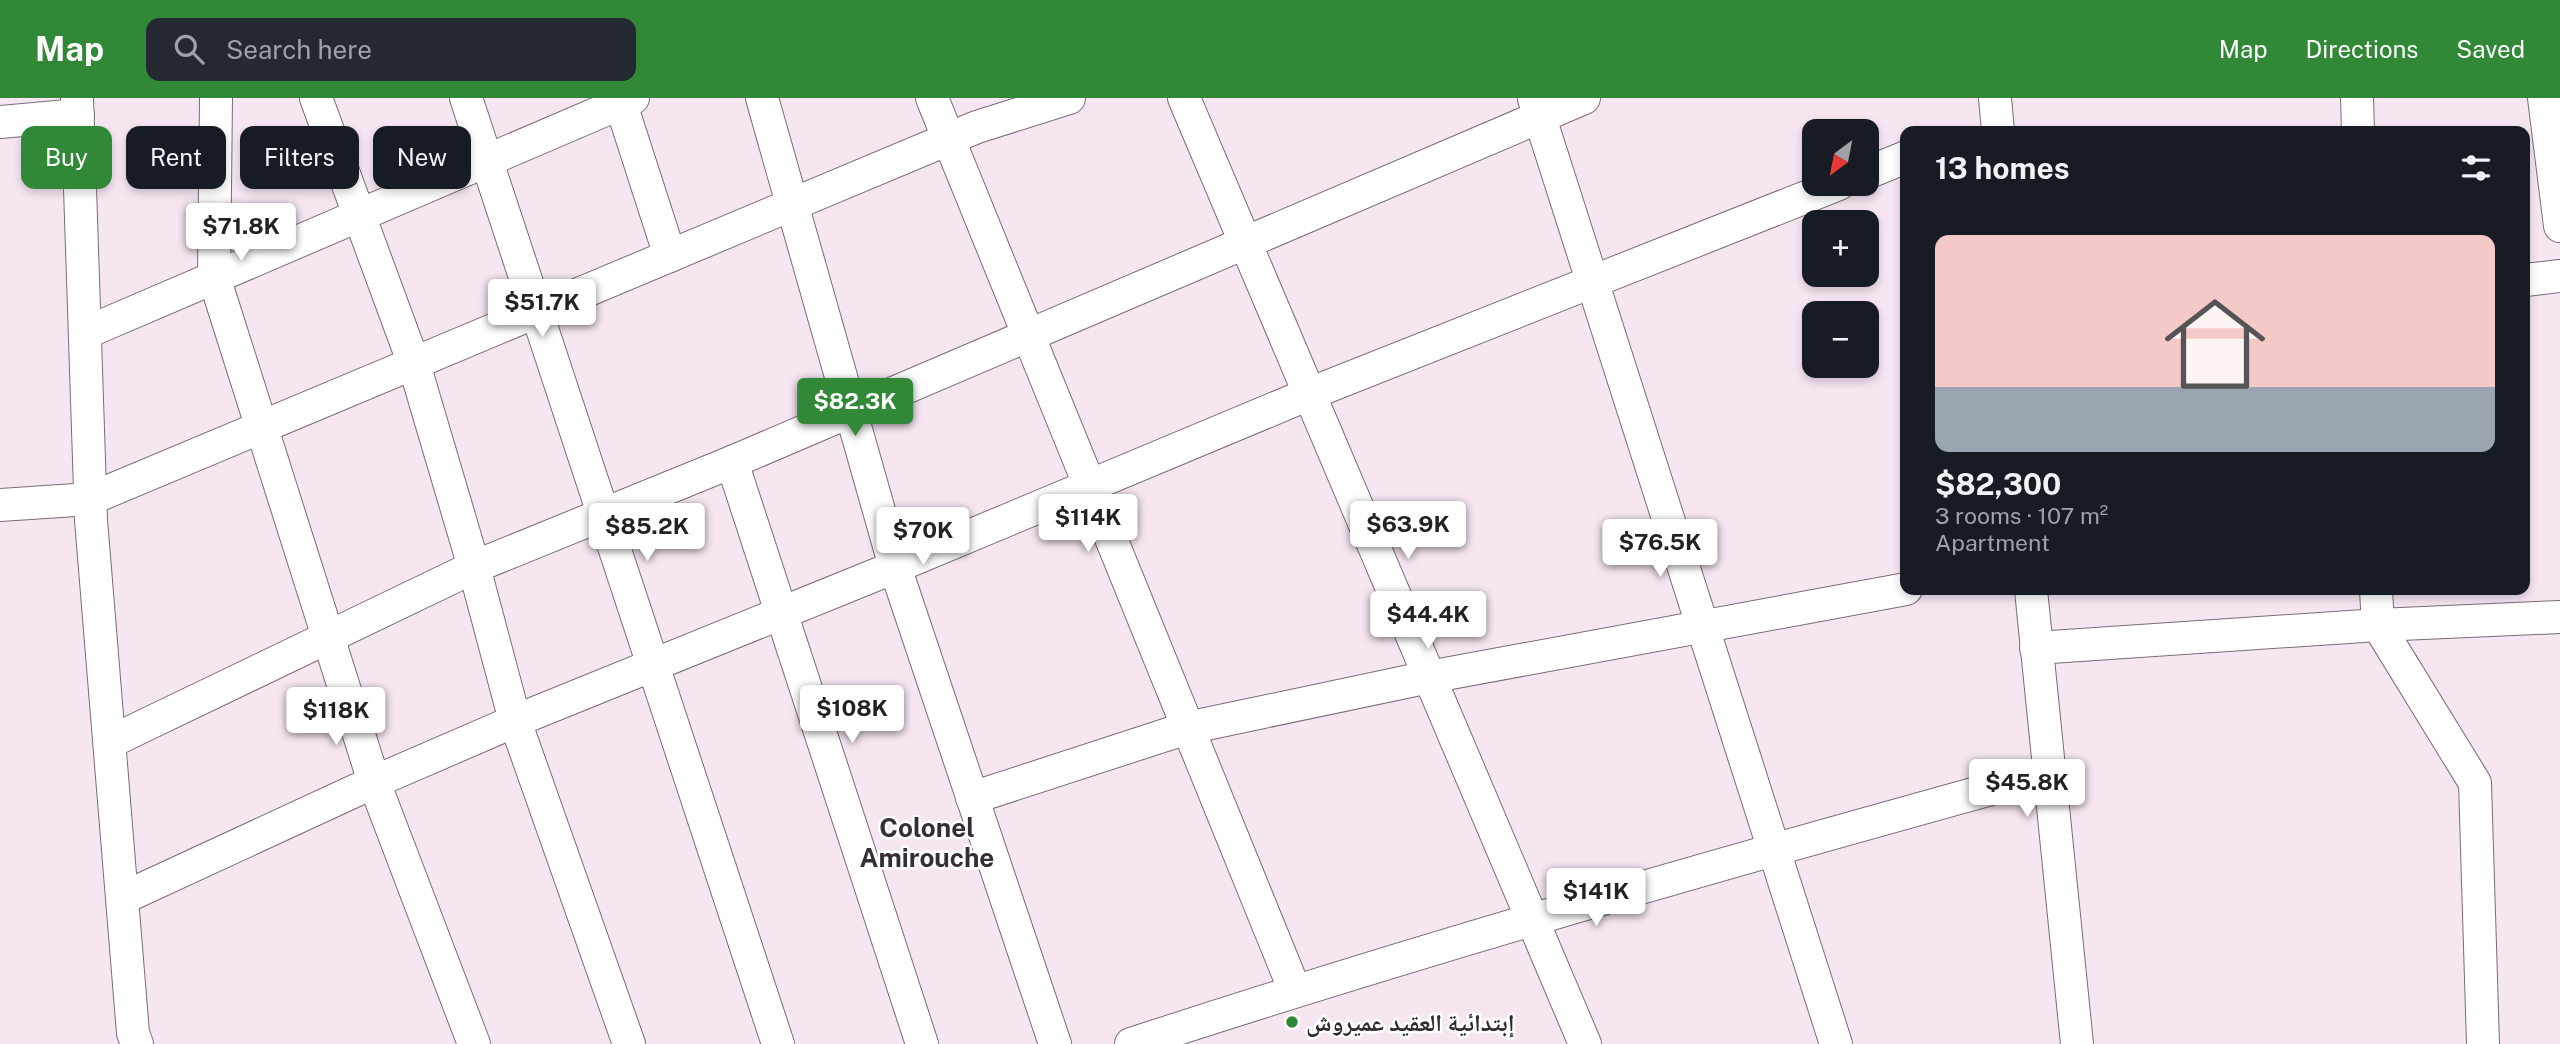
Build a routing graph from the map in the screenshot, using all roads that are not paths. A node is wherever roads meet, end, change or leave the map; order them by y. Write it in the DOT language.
graph roads {
  1 [pos="216,98"];
  2 [pos="316,98"];
  3 [pos="466,98"];
  4 [pos="762,98"];
  5 [pos="932,98"];
  6 [pos="1069,98"];
  7 [pos="1184,98"];
  8 [pos="1584,98"];
  9 [pos="2357,98"];
  10 [pos="2544,98"];
  11 [pos="624,100"];
  12 [pos="78,107"];
  13 [pos="1537,108"];
  14 [pos="0,122"];
  15 [pos="2358,126"];
  16 [pos="948,139"];
  17 [pos="1900,159"];
  18 [pos="487,160"];
  19 [pos="1880,168"];
  20 [pos="1809,196"];
  21 [pos="792,205"];
  22 [pos="359,216"];
  23 [pos="2560,226"];
  24 [pos="1245,243"];
  25 [pos="670,257"];
  26 [pos="2560,276"];
  27 [pos="214,277"];
  28 [pos="2530,279"];
  29 [pos="1592,282"];
  30 [pos="537,312"];
  31 [pos="85,333"];
  32 [pos="1028,336"];
  33 [pos="415,364"];
  34 [pos="1309,394"];
  35 [pos="850,411"];
  36 [pos="263,428"];
  37 [pos="732,462"];
  38 [pos="1089,486"];
  39 [pos="90,499"];
  40 [pos="0,505"];
  41 [pos="604,514"];
  42 [pos="474,567"];
  43 [pos="895,567"];
  44 [pos="1900,590"];
  45 [pos="2031,595"];
  46 [pos="2376,595"];
  47 [pos="781,613"];
  48 [pos="2560,617"];
  49 [pos="2378,625"];
  50 [pos="1703,626"];
  51 [pos="328,637"];
  52 [pos="2036,648"];
  53 [pos="653,665"];
  54 [pos="1429,677"];
  55 [pos="515,721"];
  56 [pos="1187,728"];
  57 [pos="110,742"];
  58 [pos="2049,773"];
  59 [pos="374,782"];
  60 [pos="972,798"];
  61 [pos="1774,849"];
  62 [pos="123,898"];
  63 [pos="1531,919"];
  64 [pos="1295,990"];
  65 [pos="137,1044"];
  66 [pos="474,1044"];
  67 [pos="629,1044"];
  68 [pos="778,1044"];
  69 [pos="922,1044"];
  70 [pos="1055,1044"];
  71 [pos="1131,1044"];
  72 [pos="1585,1044"];
  73 [pos="1836,1044"];
  74 [pos="2077,1044"];
  75 [pos="2483,1044"];
  1 -- 27 [label="street"];
  2 -- 22 [label="street"];
  3 -- 18 [label="street"];
  4 -- 21 [label="street"];
  5 -- 16 [label="street"];
  6 -- 16 [label="street"];
  7 -- 24 [label="street"];
  8 -- 13 [label="street"];
  9 -- 15 [label="street"];
  10 -- 23 [label="street"];
  11 -- 18 [label="street"];
  11 -- 25 [label="street"];
  12 -- 14 [label="street"];
  12 -- 31 [label="street"];
  13 -- 24 [label="street"];
  13 -- 29 [label="street"];
  16 -- 21 [label="street"];
  16 -- 32 [label="street"];
  17 -- 19 [label="street"];
  18 -- 22 [label="street"];
  18 -- 30 [label="street"];
  20 -- 29 [label="street"];
  21 -- 25 [label="street"];
  21 -- 35 [label="street"];
  22 -- 27 [label="street"];
  22 -- 33 [label="street"];
  24 -- 32 [label="street"];
  24 -- 34 [label="street"];
  25 -- 30 [label="street"];
  26 -- 28 [label="street"];
  27 -- 31 [label="street"];
  27 -- 36 [label="street"];
  29 -- 34 [label="street"];
  29 -- 50 [label="street"];
  30 -- 33 [label="street"];
  30 -- 41 [label="street"];
  31 -- 39 [label="street"];
  32 -- 35 [label="street"];
  32 -- 38 [label="street"];
  33 -- 36 [label="street"];
  33 -- 42 [label="street"];
  34 -- 38 [label="street"];
  34 -- 54 [label="street"];
  35 -- 37 [label="street"];
  35 -- 43 [label="street"];
  36 -- 39 [label="street"];
  36 -- 51 [label="street"];
  37 -- 41 [label="street"];
  37 -- 47 [label="street"];
  38 -- 43 [label="street"];
  38 -- 56 [label="street"];
  39 -- 40 [label="street"];
  39 -- 57 [label="street"];
  41 -- 42 [label="street"];
  41 -- 53 [label="street"];
  42 -- 51 [label="street"];
  42 -- 55 [label="street"];
  43 -- 47 [label="street"];
  43 -- 60 [label="street"];
  44 -- 50 [label="street"];
  45 -- 52 [label="street"];
  46 -- 49 [label="street"];
  47 -- 53 [label="street"];
  47 -- 69 [label="street"];
  48 -- 49 [label="street"];
  49 -- 52 [label="street"];
  49 -- 75 [label="street"];
  50 -- 54 [label="street"];
  50 -- 61 [label="street"];
  51 -- 57 [label="street"];
  51 -- 59 [label="street"];
  52 -- 58 [label="street"];
  53 -- 55 [label="street"];
  53 -- 68 [label="street"];
  54 -- 56 [label="street"];
  54 -- 63 [label="street"];
  55 -- 59 [label="street"];
  55 -- 67 [label="street"];
  56 -- 60 [label="street"];
  56 -- 64 [label="street"];
  57 -- 62 [label="street"];
  58 -- 61 [label="street"];
  58 -- 74 [label="street"];
  59 -- 62 [label="street"];
  59 -- 66 [label="street"];
  60 -- 70 [label="street"];
  61 -- 63 [label="street"];
  61 -- 73 [label="street"];
  62 -- 65 [label="street"];
  63 -- 64 [label="street"];
  63 -- 72 [label="street"];
  64 -- 71 [label="street"];
}
